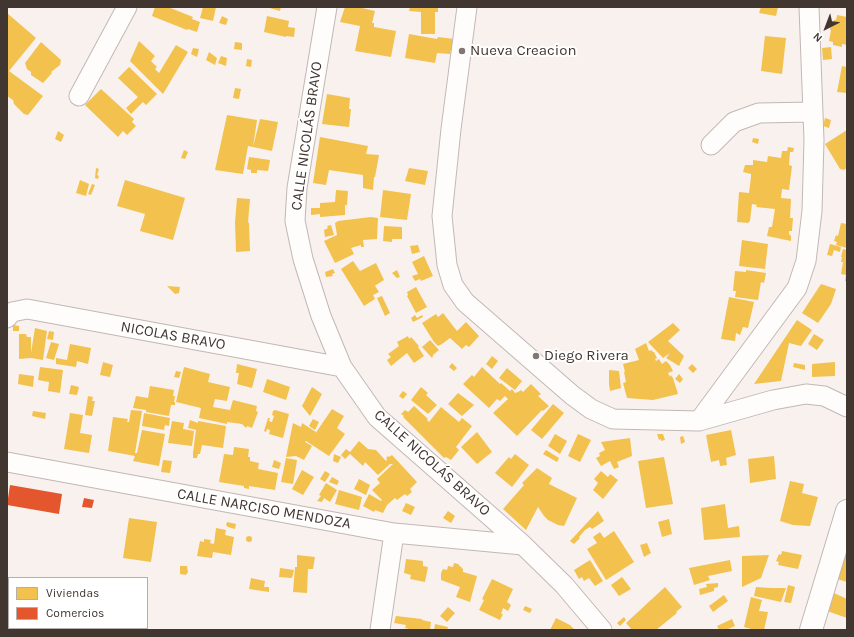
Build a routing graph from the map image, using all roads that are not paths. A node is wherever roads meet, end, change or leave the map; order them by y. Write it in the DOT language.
graph roads {
  1 [pos="127,7"];
  2 [pos="327,7"];
  3 [pos="466,7"];
  4 [pos="809,7"];
  5 [pos="79,96"];
  6 [pos="813,112"];
  7 [pos="711,145"];
  8 [pos="7,318"];
  9 [pos="342,367"];
  10 [pos="847,407"];
  11 [pos="698,421"];
  12 [pos="7,462"];
  13 [pos="847,511"];
  14 [pos="394,533"];
  15 [pos="524,545"];
  16 [pos="380,630"];
  17 [pos="602,630"];
  18 [pos="811,630"];
  1 -- 5 [label="street"];
  2 -- 9 [label="street, CALLE NICOLÁS BRAVO"];
  3 -- 11 [label="street"];
  4 -- 6 [label="street"];
  6 -- 7 [label="street"];
  6 -- 11 [label="street"];
  8 -- 9 [label="street, NICOLAS BRAVO"];
  9 -- 15 [label="street, CALLE NICOLÁS BRAVO"];
  10 -- 11 [label="street"];
  12 -- 14 [label="street, CALLE NARCISO MENDOZA"];
  13 -- 18 [label="street"];
  14 -- 15 [label="street, CALLE NARCISO MENDOZA"];
  14 -- 16 [label="street"];
  15 -- 17 [label="street, CALLE NICOLÁS BRAVO"];
}
